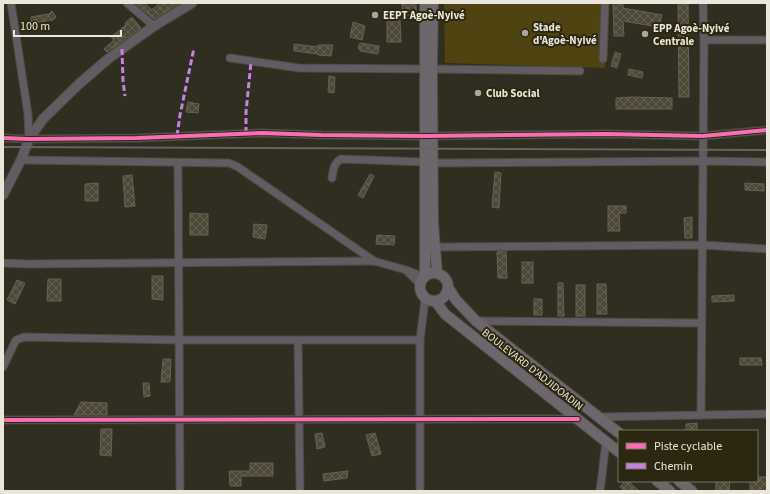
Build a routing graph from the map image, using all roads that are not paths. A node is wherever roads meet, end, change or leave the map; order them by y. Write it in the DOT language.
graph roads {
  1 [pos="11,3"];
  2 [pos="128,3"];
  3 [pos="192,3"];
  4 [pos="425,3"];
  5 [pos="433,3"];
  6 [pos="606,3"];
  7 [pos="703,3"];
  8 [pos="154,26"];
  9 [pos="704,40"];
  10 [pos="767,40"];
  11 [pos="230,58"];
  12 [pos="603,59"];
  13 [pos="428,69"];
  14 [pos="580,72"];
  15 [pos="767,130"];
  16 [pos="429,136"];
  17 [pos="703,136"];
  18 [pos="3,138"];
  19 [pos="29,139"];
  20 [pos="21,160"];
  21 [pos="703,160"];
  22 [pos="429,162"];
  23 [pos="767,162"];
  24 [pos="178,163"];
  25 [pos="332,178"];
  26 [pos="3,195"];
  27 [pos="702,245"];
  28 [pos="434,247"];
  29 [pos="767,249"];
  30 [pos="374,261"];
  31 [pos="178,262"];
  32 [pos="3,263"];
  33 [pos="437,273"];
  34 [pos="423,279"];
  35 [pos="449,289"];
  36 [pos="431,301"];
  37 [pos="476,321"];
  38 [pos="701,323"];
  39 [pos="180,340"];
  40 [pos="420,340"];
  41 [pos="298,341"];
  42 [pos="3,367"];
  43 [pos="767,414"];
  44 [pos="701,415"];
  45 [pos="597,417"];
  46 [pos="578,419"];
  47 [pos="3,420"];
  48 [pos="180,420"];
  49 [pos="299,420"];
  50 [pos="420,420"];
  51 [pos="618,432"];
  52 [pos="606,442"];
  53 [pos="618,451"];
  54 [pos="658,482"];
  55 [pos="680,482"];
  56 [pos="180,491"];
  57 [pos="300,491"];
  58 [pos="420,491"];
  59 [pos="600,491"];
  60 [pos="670,491"];
  61 [pos="692,491"];
  1 -- 19 [label="street"];
  2 -- 8 [label="street"];
  3 -- 8 [label="street"];
  4 -- 13 [label="main road"];
  5 -- 13 [label="main road"];
  6 -- 12 [label="street"];
  7 -- 9 [label="street"];
  8 -- 19 [label="street"];
  9 -- 10 [label="street"];
  9 -- 17 [label="street"];
  11 -- 13 [label="street"];
  13 -- 14 [label="street"];
  13 -- 16 [label="main road"];
  15 -- 17 [label="street"];
  16 -- 17 [label="street"];
  16 -- 19 [label="street"];
  16 -- 22 [label="main road"];
  17 -- 21 [label="street"];
  18 -- 19 [label="street"];
  19 -- 20 [label="street"];
  20 -- 24 [label="street"];
  20 -- 26 [label="street"];
  21 -- 22 [label="street"];
  21 -- 23 [label="street"];
  21 -- 27 [label="street"];
  22 -- 25 [label="street"];
  22 -- 28 [label="main road"];
  22 -- 34 [label="main road"];
  24 -- 30 [label="street"];
  24 -- 31 [label="street"];
  27 -- 28 [label="street"];
  27 -- 29 [label="street"];
  27 -- 38 [label="street"];
  28 -- 33 [label="main road"];
  30 -- 31 [label="street"];
  30 -- 34 [label="street"];
  31 -- 32 [label="street"];
  31 -- 39 [label="street"];
  33 -- 34 [label="main road"];
  33 -- 35 [label="main road"];
  34 -- 36 [label="main road"];
  35 -- 36 [label="main road"];
  35 -- 37 [label="main road, BOULEVARD D'ADJIDOADIN"];
  36 -- 40 [label="street"];
  36 -- 46 [label="main road, BOULEVARD D'ADJIDOADIN"];
  37 -- 38 [label="street"];
  37 -- 45 [label="main road, BOULEVARD D'ADJIDOADIN"];
  38 -- 44 [label="street"];
  39 -- 41 [label="street"];
  39 -- 42 [label="street"];
  39 -- 48 [label="street"];
  40 -- 41 [label="street"];
  40 -- 50 [label="street"];
  41 -- 49 [label="street"];
  43 -- 44 [label="street"];
  44 -- 45 [label="street"];
  45 -- 51 [label="main road, BOULEVARD D'ADJIDOADIN"];
  46 -- 50 [label="street"];
  46 -- 52 [label="main road, BOULEVARD D'ADJIDOADIN"];
  47 -- 48 [label="street"];
  48 -- 49 [label="street"];
  48 -- 56 [label="street"];
  49 -- 50 [label="street"];
  49 -- 57 [label="street"];
  50 -- 58 [label="street"];
  52 -- 53 [label="main road, BOULEVARD D'ADJIDOADIN"];
  52 -- 59 [label="street"];
  54 -- 60 [label="main road"];
  55 -- 61 [label="main road"];
}
